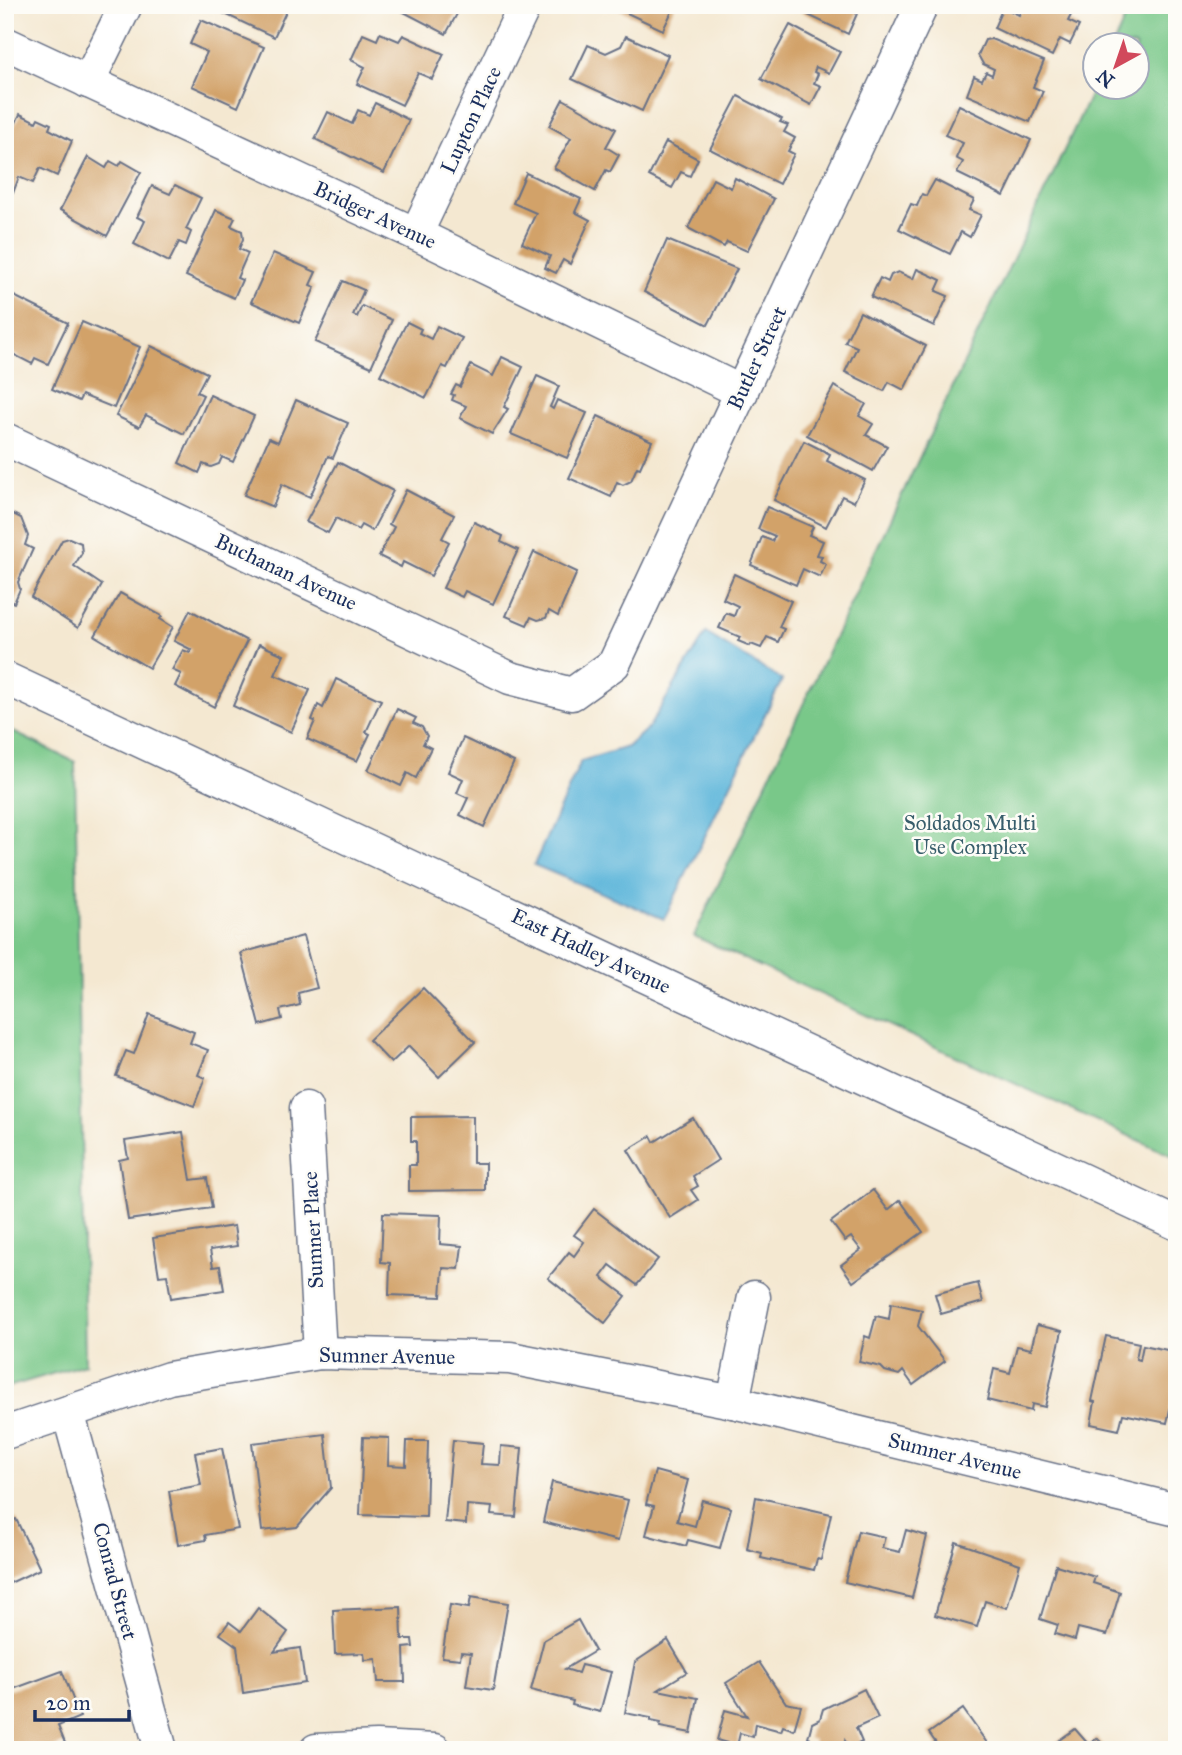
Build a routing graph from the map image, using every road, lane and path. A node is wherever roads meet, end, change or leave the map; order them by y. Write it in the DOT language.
graph roads {
  1 [pos="126,5"];
  2 [pos="525,5"];
  3 [pos="922,5"];
  4 [pos="5,43"];
  5 [pos="88,82"];
  6 [pos="416,234"];
  7 [pos="742,392"];
  8 [pos="5,439"];
  9 [pos="5,678"];
  10 [pos="572,694"];
  11 [pos="306,1108"];
  12 [pos="1177,1224"];
  13 [pos="754,1297"];
  14 [pos="320,1353"];
  15 [pos="733,1402"];
  16 [pos="68,1412"];
  17 [pos="5,1433"];
  18 [pos="1177,1510"];
  19 [pos="161,1750"];
  20 [pos="316,1750"];
  21 [pos="435,1750"];
  1 -- 5 [label="street"];
  2 -- 6 [label="street, Lupton Place"];
  3 -- 7 [label="street, Butler Street"];
  4 -- 5 [label="street, Bridger Avenue"];
  5 -- 6 [label="street, Bridger Avenue"];
  6 -- 7 [label="street, Bridger Avenue"];
  7 -- 10 [label="street, Butler Street"];
  8 -- 10 [label="street, Buchanan Avenue"];
  9 -- 12 [label="street, East Hadley Avenue"];
  11 -- 14 [label="street, Sumner Place"];
  13 -- 15 [label="street"];
  14 -- 15 [label="street, Sumner Avenue"];
  14 -- 16 [label="street, Sumner Avenue"];
  15 -- 18 [label="street, Sumner Avenue"];
  16 -- 17 [label="street, Sumner Avenue"];
  16 -- 19 [label="street, Conrad Street"];
  20 -- 21 [label="street"];
}
